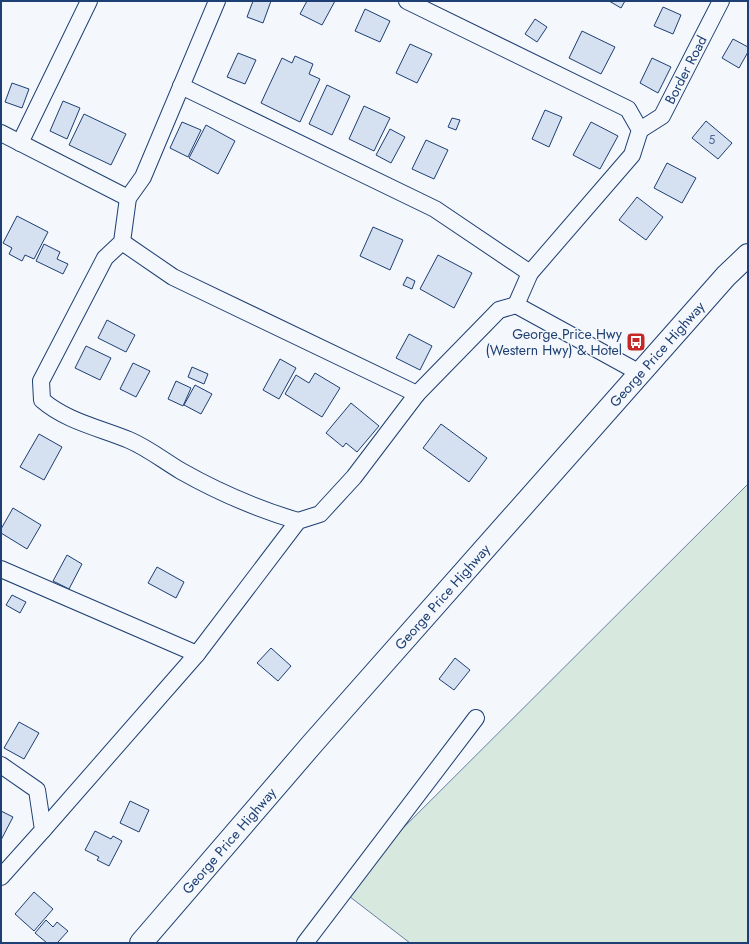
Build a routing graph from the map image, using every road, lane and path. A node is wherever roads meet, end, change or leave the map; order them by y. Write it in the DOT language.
graph roads {
  1 [pos="89,1"];
  2 [pos="217,1"];
  3 [pos="407,1"];
  4 [pos="722,1"];
  5 [pos="181,86"];
  6 [pos="640,130"];
  7 [pos="1,133"];
  8 [pos="20,143"];
  9 [pos="128,198"];
  10 [pos="122,242"];
  11 [pos="748,255"];
  12 [pos="530,273"];
  13 [pos="516,305"];
  14 [pos="640,373"];
  15 [pos="417,394"];
  16 [pos="298,522"];
  17 [pos="1,569"];
  18 [pos="198,654"];
  19 [pos="476,718"];
  20 [pos="1,765"];
  21 [pos="43,830"];
  22 [pos="1,877"];
  23 [pos="141,943"];
  24 [pos="305,943"];
  1 -- 8 [label="street"];
  2 -- 5 [label="street"];
  3 -- 6 [label="street"];
  4 -- 6 [label="street, Border Road"];
  5 -- 9 [label="street"];
  5 -- 12 [label="street"];
  6 -- 12 [label="street"];
  7 -- 8 [label="street"];
  8 -- 9 [label="street"];
  9 -- 10 [label="street"];
  10 -- 15 [label="street"];
  10 -- 16 [label="street"];
  11 -- 14 [label="highway, George Price Highway"];
  12 -- 13 [label="street"];
  13 -- 14 [label="street"];
  13 -- 15 [label="street"];
  14 -- 23 [label="highway, George Price Highway"];
  15 -- 16 [label="street"];
  16 -- 18 [label="street"];
  17 -- 18 [label="street"];
  18 -- 21 [label="street"];
  19 -- 24 [label="street"];
  20 -- 21 [label="street"];
  21 -- 22 [label="street"];
}
